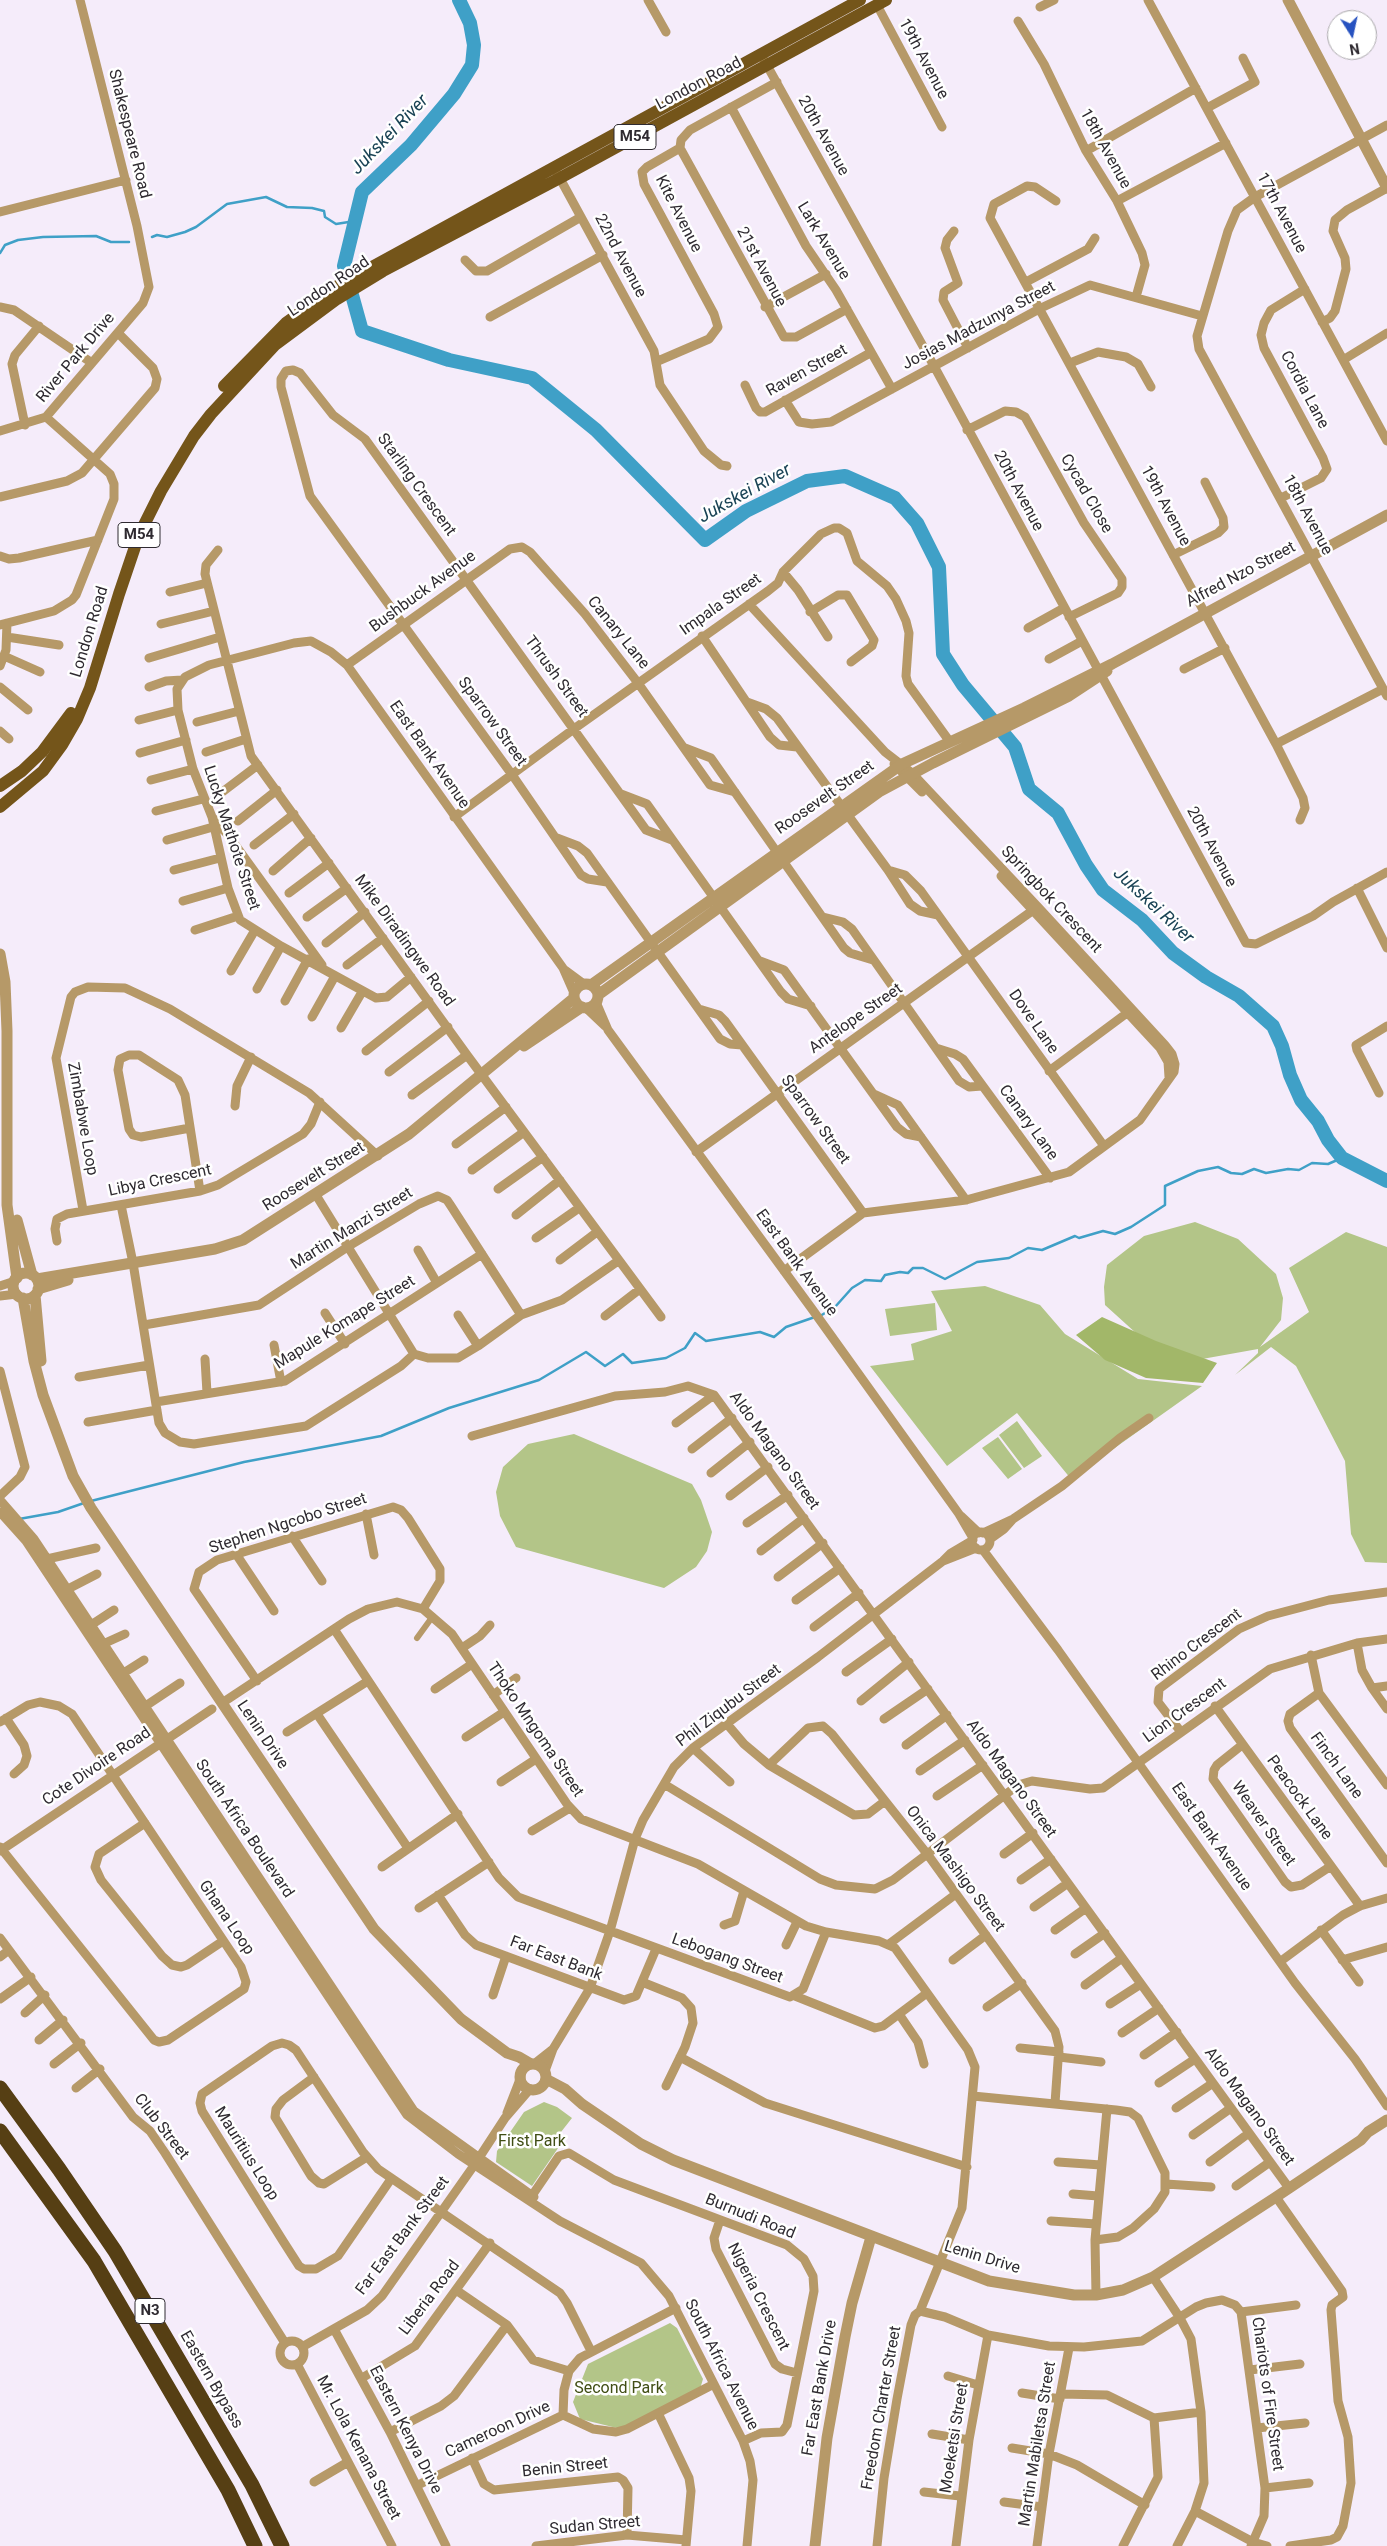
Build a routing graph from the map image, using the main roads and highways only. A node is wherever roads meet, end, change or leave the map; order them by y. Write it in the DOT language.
graph roads {
  1 [pos="860,0"];
  2 [pos="882,2"];
  3 [pos="382,266"];
  4 [pos="0,786"];
  5 [pos="0,807"];
  6 [pos="0,2088"];
  7 [pos="0,2131"];
  8 [pos="255,2546"];
  9 [pos="282,2546"];
  1 -- 3 [label="main road, London Road / M54"];
  2 -- 3 [label="main road, London Road / M54"];
  3 -- 4 [label="main road, London Road / M54"];
  3 -- 5 [label="main road, London Road / M54"];
  6 -- 9 [label="highway, Eastern Bypass / N3"];
  7 -- 8 [label="highway, N3"];
}
